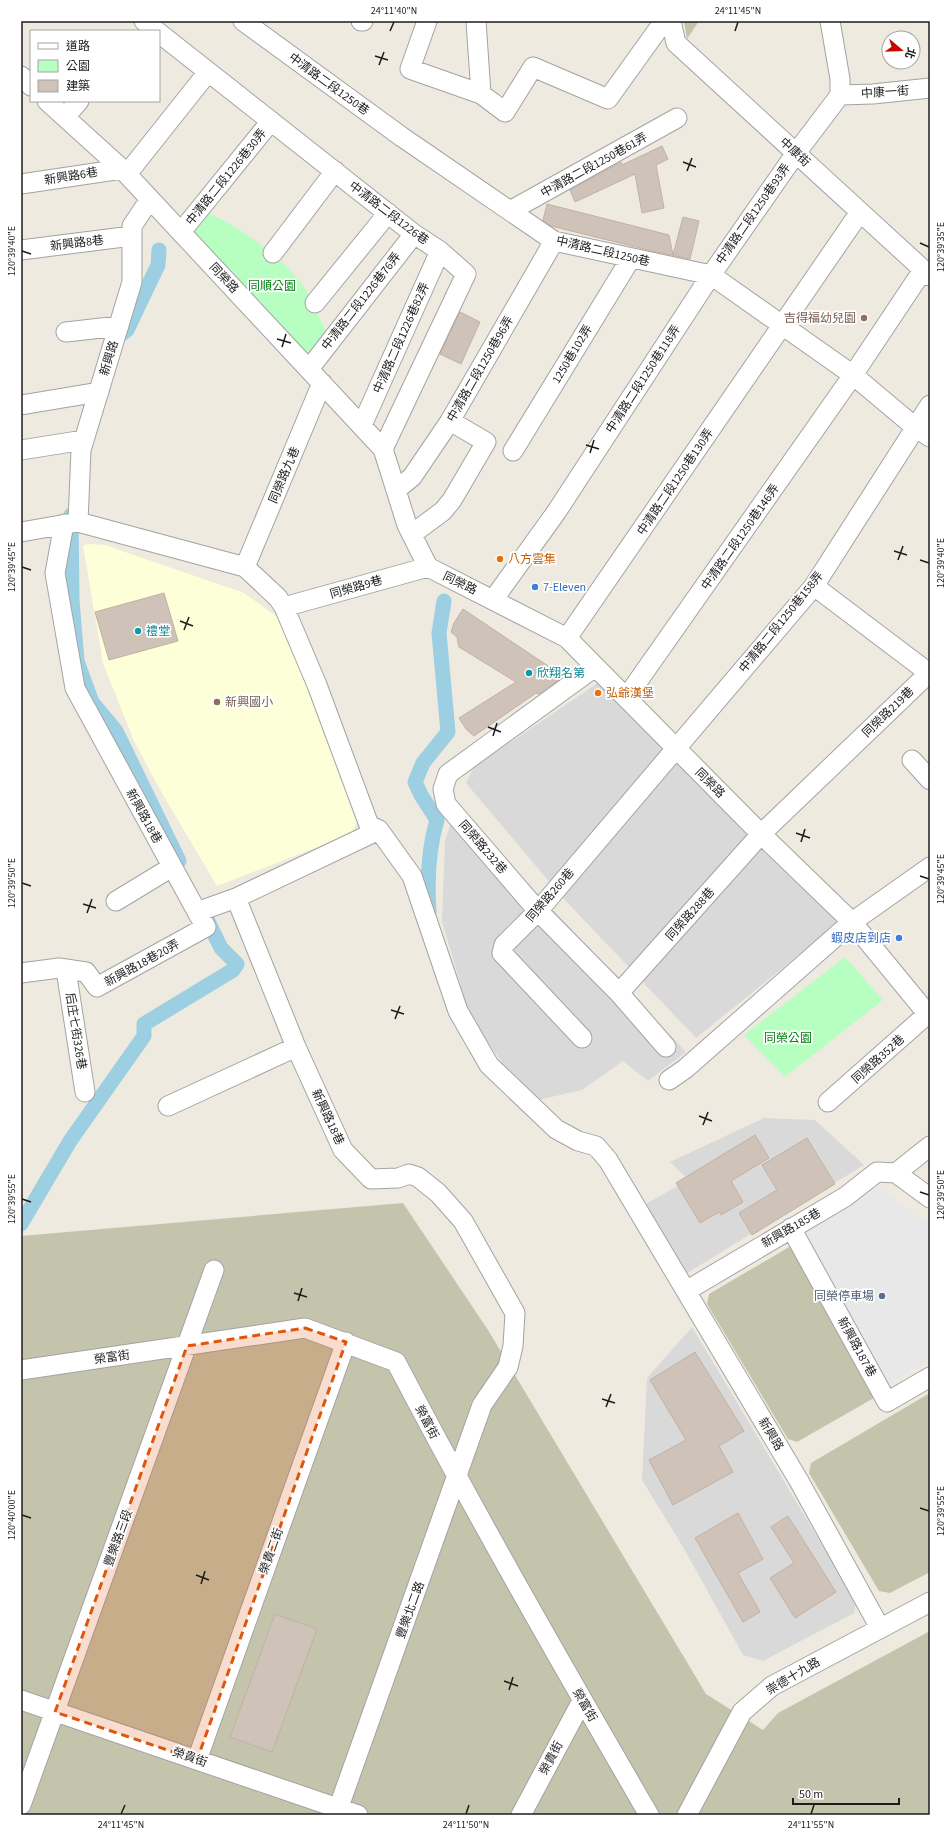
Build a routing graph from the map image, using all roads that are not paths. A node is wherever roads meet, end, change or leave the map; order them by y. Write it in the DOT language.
graph roads {
  1 [pos="144,21"];
  2 [pos="243,21"];
  3 [pos="427,21"];
  4 [pos="476,21"];
  5 [pos="830,21"];
  6 [pos="665,22"];
  7 [pos="137,30"];
  8 [pos="155,30"];
  9 [pos="160,34"];
  10 [pos="208,72"];
  11 [pos="21,76"];
  12 [pos="30,85"];
  13 [pos="930,88"];
  14 [pos="481,94"];
  15 [pos="840,94"];
  16 [pos="49,102"];
  17 [pos="78,102"];
  18 [pos="65,118"];
  19 [pos="677,118"];
  20 [pos="271,121"];
  21 [pos="796,153"];
  22 [pos="124,171"];
  23 [pos="334,171"];
  24 [pos="21,184"];
  25 [pos="150,199"];
  26 [pos="510,211"];
  27 [pos="860,212"];
  28 [pos="388,213"];
  29 [pos="181,232"];
  30 [pos="414,234"];
  31 [pos="132,236"];
  32 [pos="554,241"];
  33 [pos="21,250"];
  34 [pos="440,251"];
  35 [pos="273,253"];
  36 [pos="631,258"];
  37 [pos="926,273"];
  38 [pos="711,276"];
  39 [pos="315,303"];
  40 [pos="119,326"];
  41 [pos="782,326"];
  42 [pos="66,332"];
  43 [pos="309,369"];
  44 [pos="853,376"];
  45 [pos="322,383"];
  46 [pos="99,392"];
  47 [pos="21,405"];
  48 [pos="930,405"];
  49 [pos="450,420"];
  50 [pos="362,425"];
  51 [pos="922,432"];
  52 [pos="84,440"];
  53 [pos="383,449"];
  54 [pos="21,450"];
  55 [pos="513,451"];
  56 [pos="396,490"];
  57 [pos="71,523"];
  58 [pos="21,532"];
  59 [pos="412,534"];
  60 [pos="245,567"];
  61 [pos="428,567"];
  62 [pos="814,586"];
  63 [pos="494,600"];
  64 [pos="284,607"];
  65 [pos="567,638"];
  66 [pos="595,667"];
  67 [pos="626,698"];
  68 [pos="676,749"];
  69 [pos="912,760"];
  70 [pos="930,780"];
  71 [pos="379,830"];
  72 [pos="761,834"];
  73 [pos="172,867"];
  74 [pos="930,867"];
  75 [pos="236,898"];
  76 [pos="116,901"];
  77 [pos="538,910"];
  78 [pos="197,912"];
  79 [pos="852,922"];
  80 [pos="66,970"];
  81 [pos="21,973"];
  82 [pos="619,993"];
  83 [pos="929,1015"];
  84 [pos="582,1038"];
  85 [pos="296,1047"];
  86 [pos="666,1047"];
  87 [pos="669,1080"];
  88 [pos="85,1092"];
  89 [pos="828,1102"];
  90 [pos="168,1106"];
  91 [pos="930,1146"];
  92 [pos="896,1173"];
  93 [pos="371,1179"];
  94 [pos="930,1198"];
  95 [pos="791,1228"];
  96 [pos="214,1270"];
  97 [pos="686,1291"];
  98 [pos="346,1342"];
  99 [pos="187,1346"];
  100 [pos="21,1370"];
  101 [pos="930,1377"];
  102 [pos="457,1478"];
  103 [pos="930,1602"];
  104 [pos="880,1628"];
  105 [pos="21,1700"];
  106 [pos="582,1701"];
  107 [pos="55,1712"];
  108 [pos="197,1760"];
  109 [pos="21,1805"];
  110 [pos="337,1812"];
  111 [pos="358,1815"];
  112 [pos="521,1815"];
  113 [pos="649,1815"];
  114 [pos="687,1815"];
  1 -- 7 [label="street"];
  1 -- 8 [label="street, 中清路二段1226巷"];
  2 -- 26 [label="street, 中清路二段1250巷"];
  3 -- 14 [label="street"];
  4 -- 14 [label="street"];
  5 -- 15 [label="street"];
  6 -- 14 [label="street"];
  6 -- 21 [label="street, 中康街"];
  9 -- 10 [label="street, 中清路二段1226巷"];
  10 -- 20 [label="street, 中清路二段1226巷"];
  10 -- 22 [label="street"];
  11 -- 12 [label="street"];
  13 -- 15 [label="street, 中康一街"];
  15 -- 21 [label="street, 中清路二段1250巷93弄"];
  16 -- 18 [label="street, 同榮路"];
  17 -- 18 [label="street"];
  18 -- 22 [label="street, 同榮路"];
  19 -- 26 [label="street, 中清路二段1250巷61弄"];
  20 -- 23 [label="street, 中清路二段1226巷"];
  20 -- 29 [label="street, 中清路二段1226巷30弄"];
  21 -- 27 [label="street, 中康街"];
  21 -- 38 [label="street, 中清路二段1250巷93弄"];
  22 -- 24 [label="street, 新興路6巷"];
  22 -- 25 [label="street, 同榮路"];
  23 -- 28 [label="street, 中清路二段1226巷"];
  23 -- 35 [label="street"];
  25 -- 29 [label="street, 同榮路"];
  25 -- 31 [label="street, 新興路"];
  26 -- 32 [label="street, 中清路二段1250巷"];
  27 -- 37 [label="street, 中康街"];
  27 -- 41 [label="street, 中清路二段1250巷130弄"];
  28 -- 30 [label="street, 中清路二段1226巷"];
  28 -- 39 [label="street"];
  29 -- 43 [label="street, 同榮路"];
  30 -- 34 [label="street, 中清路二段1226巷"];
  30 -- 43 [label="street, 中清路二段1226巷76弄"];
  31 -- 33 [label="street, 新興路8巷"];
  31 -- 40 [label="street, 新興路"];
  32 -- 36 [label="street, 中清路二段1250巷"];
  32 -- 49 [label="street, 中清路二段1250巷96弄"];
  34 -- 50 [label="street, 中清路二段1226巷82弄"];
  34 -- 53 [label="street, 中清路二段1226巷"];
  36 -- 38 [label="street, 中清路二段1250巷"];
  36 -- 55 [label="street, 1250巷102弄"];
  37 -- 44 [label="street, 中清路二段1250巷146弄"];
  38 -- 41 [label="street, 中清路二段1250巷"];
  38 -- 63 [label="street, 中清路二段1250巷118弄"];
  40 -- 42 [label="street"];
  40 -- 46 [label="street, 新興路"];
  41 -- 44 [label="street, 中清路二段1250巷"];
  41 -- 65 [label="street, 中清路二段1250巷130弄"];
  43 -- 45 [label="street, 同榮路"];
  44 -- 51 [label="street, 中清路二段1250巷"];
  44 -- 67 [label="street, 中清路二段1250巷146弄"];
  45 -- 50 [label="street, 同榮路"];
  45 -- 60 [label="street, 同榮路九巷"];
  46 -- 47 [label="street"];
  46 -- 52 [label="street, 新興路"];
  48 -- 51 [label="street, 中清路二段1250巷158弄"];
  49 -- 56 [label="street, 中清路二段1250巷96弄"];
  49 -- 59 [label="street"];
  50 -- 53 [label="street, 同榮路"];
  51 -- 62 [label="street, 中清路二段1250巷158弄"];
  52 -- 54 [label="street"];
  52 -- 57 [label="street, 新興路"];
  53 -- 56 [label="street, 同榮路"];
  56 -- 59 [label="street, 同榮路"];
  57 -- 58 [label="street"];
  57 -- 60 [label="street"];
  57 -- 73 [label="street, 新興路18巷"];
  59 -- 61 [label="street, 同榮路"];
  60 -- 64 [label="street, 新興路"];
  61 -- 63 [label="street, 同榮路"];
  61 -- 64 [label="street, 同榮路9巷"];
  62 -- 68 [label="street, 中清路二段1250巷158弄"];
  62 -- 72 [label="street, 同榮路219巷"];
  63 -- 65 [label="street, 同榮路"];
  64 -- 71 [label="street, 新興路"];
  65 -- 66 [label="street, 同榮路"];
  66 -- 67 [label="street, 同榮路"];
  66 -- 77 [label="street, 同榮路232巷"];
  67 -- 68 [label="street, 同榮路"];
  68 -- 72 [label="street, 同榮路"];
  68 -- 77 [label="street, 同榮路260巷"];
  69 -- 70 [label="street"];
  71 -- 75 [label="street"];
  71 -- 97 [label="street, 新興路"];
  72 -- 79 [label="street, 同榮路"];
  72 -- 82 [label="street, 同榮路288巷"];
  73 -- 76 [label="street"];
  73 -- 78 [label="street, 新興路18巷"];
  74 -- 79 [label="street"];
  75 -- 78 [label="street"];
  75 -- 85 [label="street, 新興路18巷"];
  77 -- 82 [label="street, 同榮路232巷"];
  77 -- 84 [label="street, 同榮路260巷"];
  78 -- 80 [label="street, 新興路18巷20弄"];
  79 -- 83 [label="street, 同榮路"];
  79 -- 87 [label="street"];
  80 -- 81 [label="street"];
  80 -- 88 [label="street, 后庄七街326巷"];
  82 -- 86 [label="street, 同榮路232巷"];
  83 -- 89 [label="street, 同榮路352巷"];
  85 -- 90 [label="street"];
  85 -- 93 [label="street, 新興路18巷"];
  91 -- 92 [label="street"];
  92 -- 94 [label="street"];
  92 -- 95 [label="street, 新興路185巷"];
  93 -- 102 [label="street, 豐樂北二路"];
  95 -- 97 [label="street, 新興路185巷"];
  95 -- 101 [label="street, 新興路187巷"];
  96 -- 99 [label="street, 豐樂路三段"];
  97 -- 104 [label="street, 新興路"];
  98 -- 99 [label="street, 榮富街"];
  98 -- 102 [label="street, 榮富街"];
  98 -- 108 [label="street, 榮貴二街"];
  99 -- 100 [label="street, 榮富街"];
  99 -- 107 [label="street, 豐樂路三段"];
  102 -- 106 [label="street, 榮富街"];
  102 -- 110 [label="street, 豐樂北二路"];
  103 -- 104 [label="street, 崇德十九路"];
  104 -- 114 [label="street, 崇德十九路"];
  105 -- 107 [label="street, 榮貴街"];
  106 -- 112 [label="street, 榮貴街"];
  106 -- 113 [label="street, 榮富街"];
  107 -- 108 [label="street, 榮貴街"];
  107 -- 109 [label="street, 豐樂路三段"];
  108 -- 110 [label="street, 榮貴街"];
  110 -- 111 [label="street, 榮貴街"];
}
